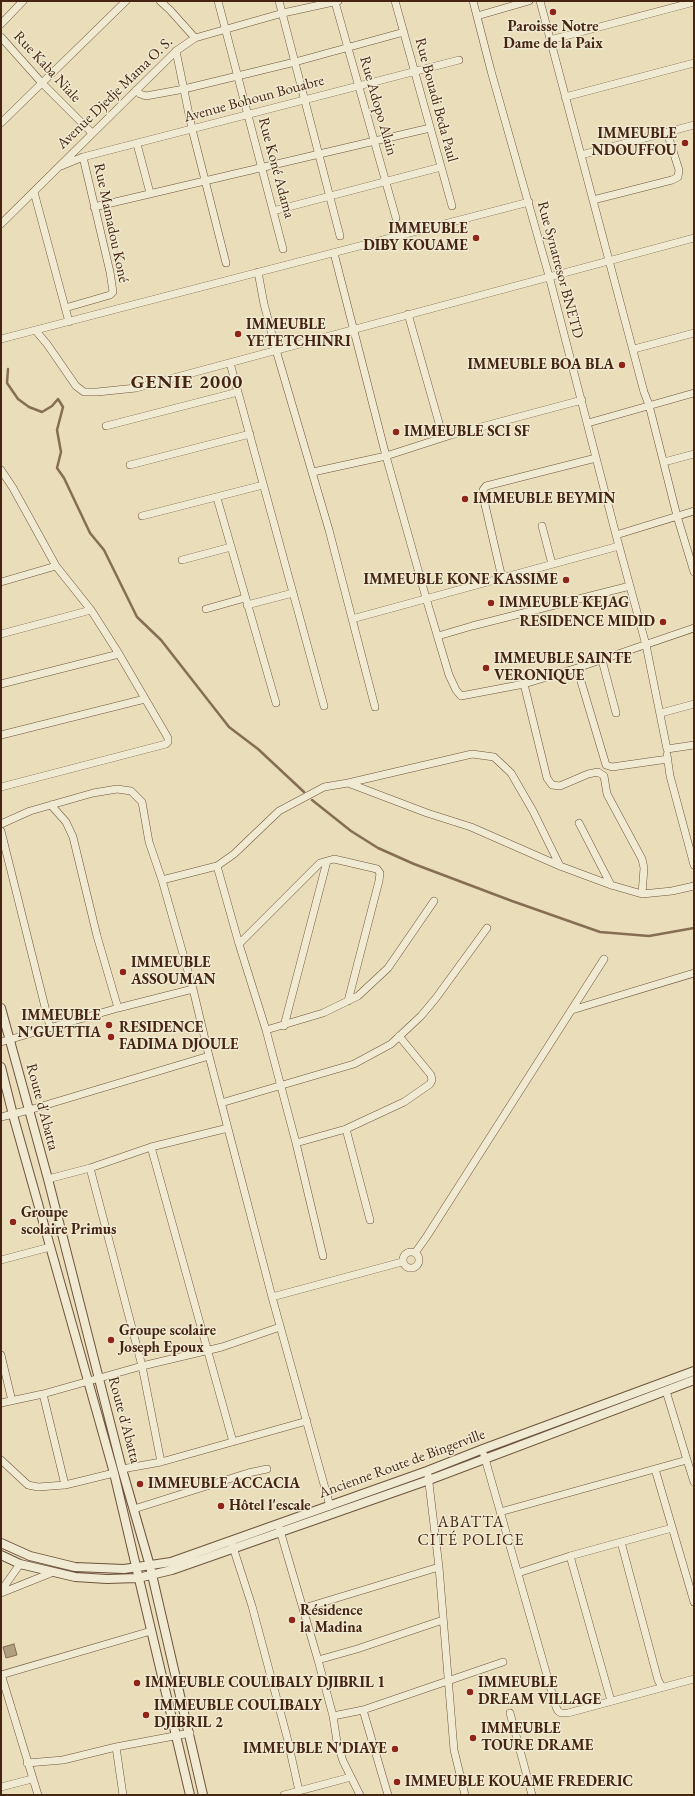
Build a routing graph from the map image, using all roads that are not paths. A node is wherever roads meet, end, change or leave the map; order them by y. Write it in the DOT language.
graph roads {
  1 [pos="23,1"];
  2 [pos="126,1"];
  3 [pos="160,1"];
  4 [pos="218,1"];
  5 [pos="279,1"];
  6 [pos="337,1"];
  7 [pos="395,1"];
  8 [pos="473,1"];
  9 [pos="529,1"];
  10 [pos="540,1"];
  11 [pos="694,2"];
  12 [pos="283,13"];
  13 [pos="477,16"];
  14 [pos="1,24"];
  15 [pos="225,28"];
  16 [pos="404,32"];
  17 [pos="1,37"];
  18 [pos="195,38"];
  19 [pos="550,40"];
  20 [pos="347,47"];
  21 [pos="176,50"];
  22 [pos="459,60"];
  23 [pos="295,62"];
  24 [pos="694,63"];
  25 [pos="415,71"];
  26 [pos="238,76"];
  27 [pos="42,83"];
  28 [pos="358,85"];
  29 [pos="184,89"];
  30 [pos="136,90"];
  31 [pos="565,97"];
  32 [pos="305,100"];
  33 [pos="248,115"];
  34 [pos="1,123"];
  35 [pos="694,125"];
  36 [pos="430,128"];
  37 [pos="192,129"];
  38 [pos="92,132"];
  39 [pos="667,132"];
  40 [pos="374,141"];
  41 [pos="137,144"];
  42 [pos="319,154"];
  43 [pos="581,155"];
  44 [pos="83,157"];
  45 [pos="262,167"];
  46 [pos="441,167"];
  47 [pos="57,168"];
  48 [pos="206,180"];
  49 [pos="385,182"];
  50 [pos="34,192"];
  51 [pos="150,193"];
  52 [pos="330,197"];
  53 [pos="594,200"];
  54 [pos="529,202"];
  55 [pos="452,206"];
  56 [pos="94,207"];
  57 [pos="273,211"];
  58 [pos="396,218"];
  59 [pos="1,224"];
  60 [pos="340,236"];
  61 [pos="694,238"];
  62 [pos="283,248"];
  63 [pos="334,253"];
  64 [pos="610,260"];
  65 [pos="226,263"];
  66 [pos="258,272"];
  67 [pos="550,276"];
  68 [pos="65,308"];
  69 [pos="408,314"];
  70 [pos="69,322"];
  71 [pos="354,330"];
  72 [pos="36,331"];
  73 [pos="694,333"];
  74 [pos="1,339"];
  75 [pos="634,349"];
  76 [pos="276,350"];
  77 [pos="230,363"];
  78 [pos="238,392"];
  79 [pos="694,393"];
  80 [pos="582,400"];
  81 [pos="649,405"];
  82 [pos="588,423"];
  83 [pos="106,426"];
  84 [pos="250,434"];
  85 [pos="443,437"];
  86 [pos="694,454"];
  87 [pos="386,456"];
  88 [pos="596,458"];
  89 [pos="664,462"];
  90 [pos="130,465"];
  91 [pos="1,470"];
  92 [pos="313,472"];
  93 [pos="263,485"];
  94 [pos="217,498"];
  95 [pos="694,511"];
  96 [pos="142,516"];
  97 [pos="677,516"];
  98 [pos="542,526"];
  99 [pos="616,535"];
  100 [pos="619,546"];
  101 [pos="231,547"];
  102 [pos="182,560"];
  103 [pos="552,564"];
  104 [pos="56,566"];
  105 [pos="694,572"];
  106 [pos="502,578"];
  107 [pos="1,582"];
  108 [pos="630,586"];
  109 [pos="293,593"];
  110 [pos="426,598"];
  111 [pos="246,602"];
  112 [pos="90,610"];
  113 [pos="206,610"];
  114 [pos="352,619"];
  115 [pos="694,628"];
  116 [pos="1,634"];
  117 [pos="438,636"];
  118 [pos="646,645"];
  119 [pos="119,654"];
  120 [pos="602,660"];
  121 [pos="577,668"];
  122 [pos="1,684"];
  123 [pos="524,684"];
  124 [pos="145,699"];
  125 [pos="276,703"];
  126 [pos="694,704"];
  127 [pos="324,706"];
  128 [pos="375,707"];
  129 [pos="616,713"];
  130 [pos="661,713"];
  131 [pos="1,735"];
  132 [pos="694,745"];
  133 [pos="667,749"];
  134 [pos="668,759"];
  135 [pos="348,783"];
  136 [pos="1,787"];
  137 [pos="51,805"];
  138 [pos="579,823"];
  139 [pos="1,824"];
  140 [pos="1,831"];
  141 [pos="326,861"];
  142 [pos="694,865"];
  143 [pos="217,866"];
  144 [pos="560,866"];
  145 [pos="162,880"];
  146 [pos="611,885"];
  147 [pos="694,886"];
  148 [pos="642,894"];
  149 [pos="434,901"];
  150 [pos="487,928"];
  151 [pos="238,944"];
  152 [pos="604,959"];
  153 [pos="694,973"];
  154 [pos="193,989"];
  155 [pos="348,1001"];
  156 [pos="1,1008"];
  157 [pos="118,1008"];
  158 [pos="572,1010"];
  159 [pos="284,1026"];
  160 [pos="50,1027"];
  161 [pos="266,1030"];
  162 [pos="400,1036"];
  163 [pos="5,1040"];
  164 [pos="209,1056"];
  165 [pos="1,1067"];
  166 [pos="280,1086"];
  167 [pos="221,1103"];
  168 [pos="29,1110"];
  169 [pos="13,1115"];
  170 [pos="1,1117"];
  171 [pos="228,1128"];
  172 [pos="346,1129"];
  173 [pos="296,1143"];
  174 [pos="151,1147"];
  175 [pos="90,1168"];
  176 [pos="48,1179"];
  177 [pos="370,1220"];
  178 [pos="50,1247"];
  179 [pos="415,1253"];
  180 [pos="323,1256"];
  181 [pos="1,1260"];
  182 [pos="402,1262"];
  183 [pos="272,1297"];
  184 [pos="280,1327"];
  185 [pos="206,1351"];
  186 [pos="1,1355"];
  187 [pos="142,1366"];
  188 [pos="694,1371"];
  189 [pos="99,1378"];
  190 [pos="694,1380"];
  191 [pos="88,1382"];
  192 [pos="666,1391"];
  193 [pos="43,1394"];
  194 [pos="12,1401"];
  195 [pos="1,1403"];
  196 [pos="307,1421"];
  197 [pos="233,1442"];
  198 [pos="483,1449"];
  199 [pos="485,1458"];
  200 [pos="1,1460"];
  201 [pos="687,1460"];
  202 [pos="161,1462"];
  203 [pos="122,1469"];
  204 [pos="267,1469"];
  205 [pos="655,1469"];
  206 [pos="427,1471"];
  207 [pos="114,1473"];
  208 [pos="429,1480"];
  209 [pos="694,1482"];
  210 [pos="65,1485"];
  211 [pos="330,1506"];
  212 [pos="134,1509"];
  213 [pos="500,1512"];
  214 [pos="672,1528"];
  215 [pos="280,1529"];
  216 [pos="231,1541"];
  217 [pos="1,1542"];
  218 [pos="621,1542"];
  219 [pos="234,1550"];
  220 [pos="1,1555"];
  221 [pos="570,1556"];
  222 [pos="20,1564"];
  223 [pos="150,1566"];
  224 [pos="439,1567"];
  225 [pos="135,1568"];
  226 [pos="51,1573"];
  227 [pos="518,1573"];
  228 [pos="152,1576"];
  229 [pos="138,1578"];
  230 [pos="1,1592"];
  231 [pos="694,1602"];
  232 [pos="304,1608"];
  233 [pos="443,1620"];
  234 [pos="151,1631"];
  235 [pos="318,1660"];
  236 [pos="503,1662"];
  237 [pos="1,1675"];
  238 [pos="694,1679"];
  239 [pos="448,1681"];
  240 [pos="662,1687"];
  241 [pos="611,1701"];
  242 [pos="363,1710"];
  243 [pos="510,1713"];
  244 [pos="333,1716"];
  245 [pos="190,1733"];
  246 [pos="176,1736"];
  247 [pos="116,1747"];
  248 [pos="27,1763"];
  249 [pos="351,1777"];
  250 [pos="32,1779"];
  251 [pos="1,1787"];
  252 [pos="300,1791"];
  253 [pos="38,1795"];
  254 [pos="123,1795"];
  255 [pos="190,1795"];
  256 [pos="203,1795"];
  257 [pos="284,1795"];
  258 [pos="360,1795"];
  259 [pos="388,1795"];
  260 [pos="465,1795"];
  261 [pos="532,1795"];
  1 -- 14 [label="street"];
  2 -- 27 [label="street"];
  3 -- 18 [label="street"];
  4 -- 15 [label="street, Rue Koné Adama"];
  5 -- 12 [label="street"];
  6 -- 12 [label="street, Avenue Djedje Mama O. S."];
  6 -- 20 [label="street, Rue Adopo Alain"];
  7 -- 16 [label="street, Rue Bouadi Beda Paul"];
  8 -- 13 [label="street, Rue Synatresor BNETD"];
  9 -- 13 [label="street"];
  10 -- 19 [label="street"];
  11 -- 19 [label="street"];
  12 -- 15 [label="street, Avenue Djedje Mama O. S."];
  12 -- 23 [label="street"];
  13 -- 54 [label="street, Rue Synatresor BNETD"];
  15 -- 18 [label="street, Avenue Djedje Mama O. S."];
  15 -- 26 [label="street, Rue Koné Adama"];
  16 -- 20 [label="street"];
  16 -- 25 [label="street, Rue Bouadi Beda Paul"];
  17 -- 27 [label="street, Rue Kaba Niale"];
  18 -- 21 [label="street, Avenue Djedje Mama O. S."];
  19 -- 31 [label="street"];
  20 -- 23 [label="street"];
  20 -- 28 [label="street, Rue Adopo Alain"];
  21 -- 29 [label="street"];
  21 -- 30 [label="street, Avenue Djedje Mama O. S."];
  22 -- 25 [label="street, Avenue Bohoun Bouabre"];
  23 -- 26 [label="street"];
  23 -- 32 [label="street"];
  24 -- 31 [label="street"];
  25 -- 28 [label="street, Avenue Bohoun Bouabre"];
  25 -- 36 [label="street, Rue Bouadi Beda Paul"];
  26 -- 29 [label="street"];
  26 -- 33 [label="street, Rue Koné Adama"];
  27 -- 34 [label="street"];
  27 -- 38 [label="street, Rue Kaba Niale"];
  28 -- 32 [label="street, Avenue Bohoun Bouabre"];
  28 -- 40 [label="street, Rue Adopo Alain"];
  29 -- 30 [label="street"];
  29 -- 37 [label="street"];
  30 -- 38 [label="street, Avenue Djedje Mama O. S."];
  31 -- 43 [label="street"];
  32 -- 33 [label="street, Avenue Bohoun Bouabre"];
  32 -- 42 [label="street"];
  33 -- 37 [label="street, Avenue Bohoun Bouabre"];
  33 -- 45 [label="street, Rue Koné Adama"];
  35 -- 39 [label="street"];
  36 -- 40 [label="street"];
  36 -- 46 [label="street, Rue Bouadi Beda Paul"];
  37 -- 41 [label="street, Avenue Bohoun Bouabre"];
  37 -- 48 [label="street"];
  38 -- 47 [label="street, Avenue Djedje Mama O. S."];
  39 -- 43 [label="street"];
  39 -- 53 [label="street"];
  40 -- 42 [label="street"];
  40 -- 49 [label="street, Rue Adopo Alain"];
  41 -- 44 [label="street, Avenue Bohoun Bouabre"];
  41 -- 51 [label="street"];
  42 -- 45 [label="street"];
  42 -- 52 [label="street"];
  43 -- 53 [label="street"];
  44 -- 47 [label="street, Avenue Bohoun Bouabre"];
  44 -- 56 [label="street, Rue Mamadou Koné"];
  45 -- 48 [label="street"];
  45 -- 57 [label="street, Rue Koné Adama"];
  46 -- 49 [label="street"];
  46 -- 55 [label="street, Rue Bouadi Beda Paul"];
  47 -- 50 [label="street, Avenue Djedje Mama O. S."];
  48 -- 51 [label="street"];
  48 -- 65 [label="street"];
  49 -- 52 [label="street"];
  49 -- 58 [label="street, Rue Adopo Alain"];
  50 -- 59 [label="street, Avenue Djedje Mama O. S."];
  50 -- 68 [label="street"];
  51 -- 56 [label="street"];
  52 -- 57 [label="street"];
  52 -- 60 [label="street"];
  53 -- 64 [label="street"];
  54 -- 63 [label="street"];
  54 -- 67 [label="street, Rue Synatresor BNETD"];
  56 -- 68 [label="street, Rue Mamadou Koné"];
  57 -- 62 [label="street, Rue Koné Adama"];
  61 -- 64 [label="street"];
  63 -- 66 [label="street"];
  63 -- 71 [label="street"];
  64 -- 67 [label="street"];
  64 -- 75 [label="street"];
  66 -- 70 [label="street"];
  66 -- 76 [label="street"];
  67 -- 69 [label="street"];
  67 -- 80 [label="street, Rue Synatresor BNETD"];
  68 -- 70 [label="street"];
  69 -- 71 [label="street"];
  69 -- 85 [label="street"];
  70 -- 72 [label="street"];
  71 -- 76 [label="street"];
  71 -- 87 [label="street"];
  72 -- 74 [label="street"];
  72 -- 77 [label="street"];
  73 -- 75 [label="street"];
  75 -- 81 [label="street"];
  76 -- 77 [label="street"];
  76 -- 92 [label="street"];
  77 -- 78 [label="street"];
  78 -- 83 [label="street"];
  78 -- 84 [label="street"];
  79 -- 81 [label="street"];
  80 -- 82 [label="street, Rue Synatresor BNETD"];
  80 -- 85 [label="street"];
  81 -- 82 [label="street"];
  81 -- 89 [label="street"];
  82 -- 88 [label="street, Rue Synatresor BNETD"];
  84 -- 90 [label="street"];
  84 -- 93 [label="street"];
  85 -- 87 [label="street"];
  86 -- 89 [label="street"];
  87 -- 92 [label="street"];
  87 -- 110 [label="street"];
  88 -- 99 [label="street, Rue Synatresor BNETD"];
  88 -- 106 [label="street"];
  89 -- 97 [label="street"];
  91 -- 104 [label="street"];
  92 -- 114 [label="street"];
  93 -- 94 [label="street"];
  93 -- 109 [label="street"];
  94 -- 96 [label="street"];
  94 -- 101 [label="street"];
  95 -- 97 [label="street"];
  97 -- 99 [label="street"];
  97 -- 105 [label="street"];
  98 -- 103 [label="street"];
  99 -- 100 [label="street, Rue Synatresor BNETD"];
  100 -- 103 [label="street"];
  100 -- 108 [label="street, Rue Synatresor BNETD"];
  101 -- 102 [label="street"];
  101 -- 111 [label="street"];
  103 -- 106 [label="street"];
  104 -- 107 [label="street"];
  104 -- 112 [label="street"];
  106 -- 110 [label="street"];
  108 -- 117 [label="street"];
  108 -- 118 [label="street, Rue Synatresor BNETD"];
  109 -- 111 [label="street"];
  109 -- 127 [label="street"];
  110 -- 114 [label="street"];
  110 -- 117 [label="street"];
  111 -- 113 [label="street"];
  111 -- 125 [label="street"];
  112 -- 116 [label="street"];
  112 -- 119 [label="street"];
  114 -- 128 [label="street"];
  115 -- 118 [label="street"];
  117 -- 123 [label="street"];
  118 -- 120 [label="street"];
  118 -- 130 [label="street, Rue Synatresor BNETD"];
  119 -- 122 [label="street"];
  119 -- 124 [label="street"];
  120 -- 121 [label="street"];
  120 -- 129 [label="street"];
  121 -- 123 [label="street"];
  121 -- 134 [label="street"];
  123 -- 148 [label="street"];
  124 -- 131 [label="street"];
  124 -- 136 [label="street"];
  126 -- 130 [label="street"];
  130 -- 133 [label="street, Rue Synatresor BNETD"];
  132 -- 133 [label="street"];
  133 -- 134 [label="street, Rue Synatresor BNETD"];
  134 -- 142 [label="street, Rue Synatresor BNETD"];
  135 -- 143 [label="street"];
  135 -- 144 [label="street"];
  135 -- 144 [label="street"];
  137 -- 139 [label="street"];
  137 -- 145 [label="street"];
  137 -- 157 [label="street"];
  138 -- 146 [label="street"];
  140 -- 160 [label="street"];
  141 -- 151 [label="street"];
  141 -- 155 [label="street"];
  141 -- 159 [label="street"];
  143 -- 145 [label="street"];
  143 -- 151 [label="street"];
  144 -- 146 [label="street"];
  145 -- 154 [label="street"];
  146 -- 148 [label="street"];
  147 -- 148 [label="street"];
  149 -- 155 [label="street"];
  150 -- 162 [label="street"];
  151 -- 161 [label="street"];
  152 -- 158 [label="street"];
  153 -- 158 [label="street"];
  154 -- 157 [label="street"];
  154 -- 164 [label="street"];
  155 -- 159 [label="street"];
  156 -- 163 [label="street, Route d'Abatta"];
  157 -- 160 [label="street"];
  158 -- 179 [label="street"];
  159 -- 161 [label="street"];
  160 -- 163 [label="street"];
  161 -- 166 [label="street"];
  162 -- 166 [label="street"];
  162 -- 172 [label="street"];
  163 -- 168 [label="street, Route d'Abatta"];
  164 -- 167 [label="street"];
  164 -- 168 [label="street"];
  165 -- 169 [label="street, Route d'Abatta"];
  166 -- 167 [label="street"];
  166 -- 173 [label="street"];
  167 -- 171 [label="street"];
  168 -- 169 [label="street"];
  168 -- 176 [label="street, Route d'Abatta"];
  169 -- 170 [label="street"];
  169 -- 178 [label="street, Route d'Abatta"];
  171 -- 174 [label="street"];
  171 -- 183 [label="street"];
  172 -- 173 [label="street"];
  172 -- 177 [label="street"];
  173 -- 180 [label="street"];
  174 -- 175 [label="street"];
  174 -- 185 [label="street"];
  175 -- 176 [label="street"];
  175 -- 187 [label="street"];
  176 -- 189 [label="street, Route d'Abatta"];
  178 -- 181 [label="street"];
  178 -- 191 [label="street, Route d'Abatta"];
  179 -- 182 [label="street"];
  179 -- 182 [label="street"];
  182 -- 183 [label="street"];
  183 -- 184 [label="street"];
  184 -- 185 [label="street"];
  184 -- 196 [label="street"];
  185 -- 187 [label="street"];
  185 -- 197 [label="street"];
  186 -- 194 [label="street"];
  187 -- 189 [label="street"];
  187 -- 202 [label="street"];
  188 -- 198 [label="street, Ancienne Route de Bingerville"];
  189 -- 191 [label="street"];
  189 -- 203 [label="street, Route d'Abatta"];
  190 -- 192 [label="street, Ancienne Route de Bingerville"];
  191 -- 193 [label="street"];
  191 -- 207 [label="street, Route d'Abatta"];
  192 -- 199 [label="street, Ancienne Route de Bingerville"];
  192 -- 201 [label="street"];
  193 -- 194 [label="street"];
  193 -- 210 [label="street"];
  194 -- 195 [label="street"];
  196 -- 197 [label="street"];
  196 -- 211 [label="street"];
  197 -- 202 [label="street"];
  198 -- 199 [label="street"];
  198 -- 206 [label="street, Ancienne Route de Bingerville"];
  199 -- 208 [label="street, Ancienne Route de Bingerville"];
  199 -- 213 [label="street"];
  200 -- 210 [label="street"];
  201 -- 205 [label="street"];
  201 -- 209 [label="street"];
  202 -- 203 [label="street"];
  203 -- 212 [label="street, Route d'Abatta"];
  204 -- 212 [label="street"];
  205 -- 213 [label="street"];
  205 -- 214 [label="street"];
  206 -- 208 [label="street"];
  206 -- 211 [label="street, Ancienne Route de Bingerville"];
  207 -- 210 [label="street"];
  207 -- 225 [label="street, Route d'Abatta"];
  208 -- 215 [label="street, Ancienne Route de Bingerville"];
  208 -- 224 [label="street"];
  211 -- 215 [label="street, Ancienne Route de Bingerville"];
  212 -- 223 [label="street, Route d'Abatta"];
  213 -- 227 [label="street"];
  214 -- 218 [label="street"];
  214 -- 231 [label="street"];
  215 -- 216 [label="street, Ancienne Route de Bingerville"];
  215 -- 219 [label="street, Ancienne Route de Bingerville"];
  215 -- 232 [label="street"];
  216 -- 219 [label="street"];
  216 -- 223 [label="street, Ancienne Route de Bingerville"];
  217 -- 225 [label="street, Ancienne Route de Bingerville"];
  218 -- 221 [label="street"];
  218 -- 240 [label="street"];
  219 -- 228 [label="street, Ancienne Route de Bingerville"];
  219 -- 252 [label="street"];
  220 -- 222 [label="street, Ancienne Route de Bingerville"];
  221 -- 227 [label="street"];
  221 -- 241 [label="street"];
  222 -- 226 [label="street, Ancienne Route de Bingerville"];
  222 -- 230 [label="street"];
  223 -- 225 [label="street, Ancienne Route de Bingerville"];
  223 -- 228 [label="street, Route d'Abatta"];
  224 -- 232 [label="street"];
  224 -- 233 [label="street"];
  225 -- 229 [label="street, Route d'Abatta"];
  226 -- 229 [label="street, Ancienne Route de Bingerville"];
  226 -- 230 [label="street"];
  227 -- 241 [label="street"];
  228 -- 229 [label="street, Ancienne Route de Bingerville"];
  228 -- 245 [label="street, Route d'Abatta"];
  229 -- 234 [label="street, Route d'Abatta"];
  232 -- 235 [label="street"];
  233 -- 235 [label="street"];
  233 -- 239 [label="street"];
  234 -- 237 [label="street"];
  234 -- 246 [label="street, Route d'Abatta"];
  235 -- 244 [label="street"];
  236 -- 239 [label="street"];
  237 -- 248 [label="street"];
  238 -- 240 [label="street"];
  239 -- 242 [label="street"];
  239 -- 260 [label="street"];
  240 -- 241 [label="street"];
  242 -- 244 [label="street"];
  242 -- 259 [label="street"];
  243 -- 261 [label="street"];
  244 -- 249 [label="street"];
  245 -- 246 [label="street"];
  245 -- 256 [label="street, Route d'Abatta"];
  246 -- 247 [label="street"];
  246 -- 255 [label="street, Route d'Abatta"];
  247 -- 248 [label="street"];
  247 -- 254 [label="street"];
  248 -- 250 [label="street"];
  249 -- 252 [label="street"];
  249 -- 258 [label="street"];
  250 -- 251 [label="street"];
  250 -- 253 [label="street"];
  252 -- 257 [label="street"];
}
